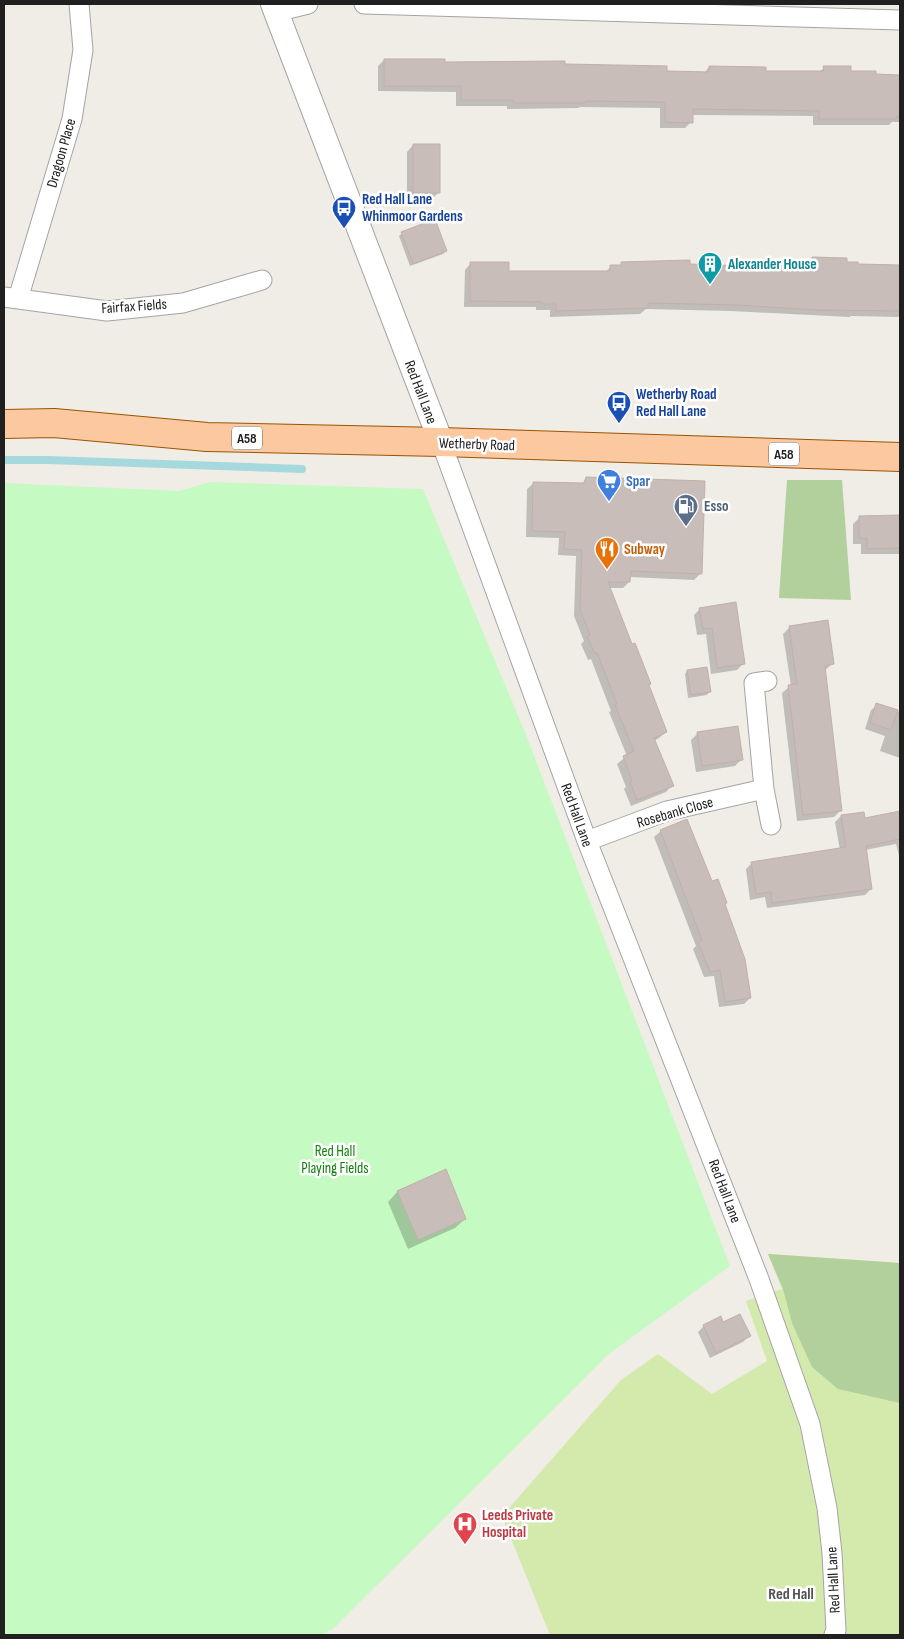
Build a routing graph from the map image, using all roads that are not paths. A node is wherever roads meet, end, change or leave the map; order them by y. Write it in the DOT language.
graph roads {
  1 [pos="79,4"];
  2 [pos="308,4"];
  3 [pos="364,4"];
  4 [pos="516,6"];
  5 [pos="275,8"];
  6 [pos="900,20"];
  7 [pos="262,280"];
  8 [pos="11,298"];
  9 [pos="4,406"];
  10 [pos="54,423"];
  11 [pos="4,424"];
  12 [pos="440,442"];
  13 [pos="900,457"];
  14 [pos="767,681"];
  15 [pos="764,789"];
  16 [pos="770,825"];
  17 [pos="587,841"];
  18 [pos="834,1635"];
  1 -- 8 [label="street, Dragoon Place"];
  2 -- 5 [label="street"];
  3 -- 4 [label="street"];
  4 -- 6 [label="street"];
  5 -- 12 [label="street, Red Hall Lane"];
  7 -- 8 [label="street, Fairfax Fields"];
  9 -- 10 [label="main road, Wetherby Road / A58"];
  10 -- 11 [label="main road, Wetherby Road / A58"];
  10 -- 12 [label="main road, Wetherby Road / A58"];
  12 -- 13 [label="main road, Wetherby Road / A58"];
  12 -- 17 [label="street, Red Hall Lane"];
  14 -- 15 [label="street"];
  15 -- 16 [label="street"];
  15 -- 17 [label="street, Rosebank Close"];
  17 -- 18 [label="street, Red Hall Lane"];
}
